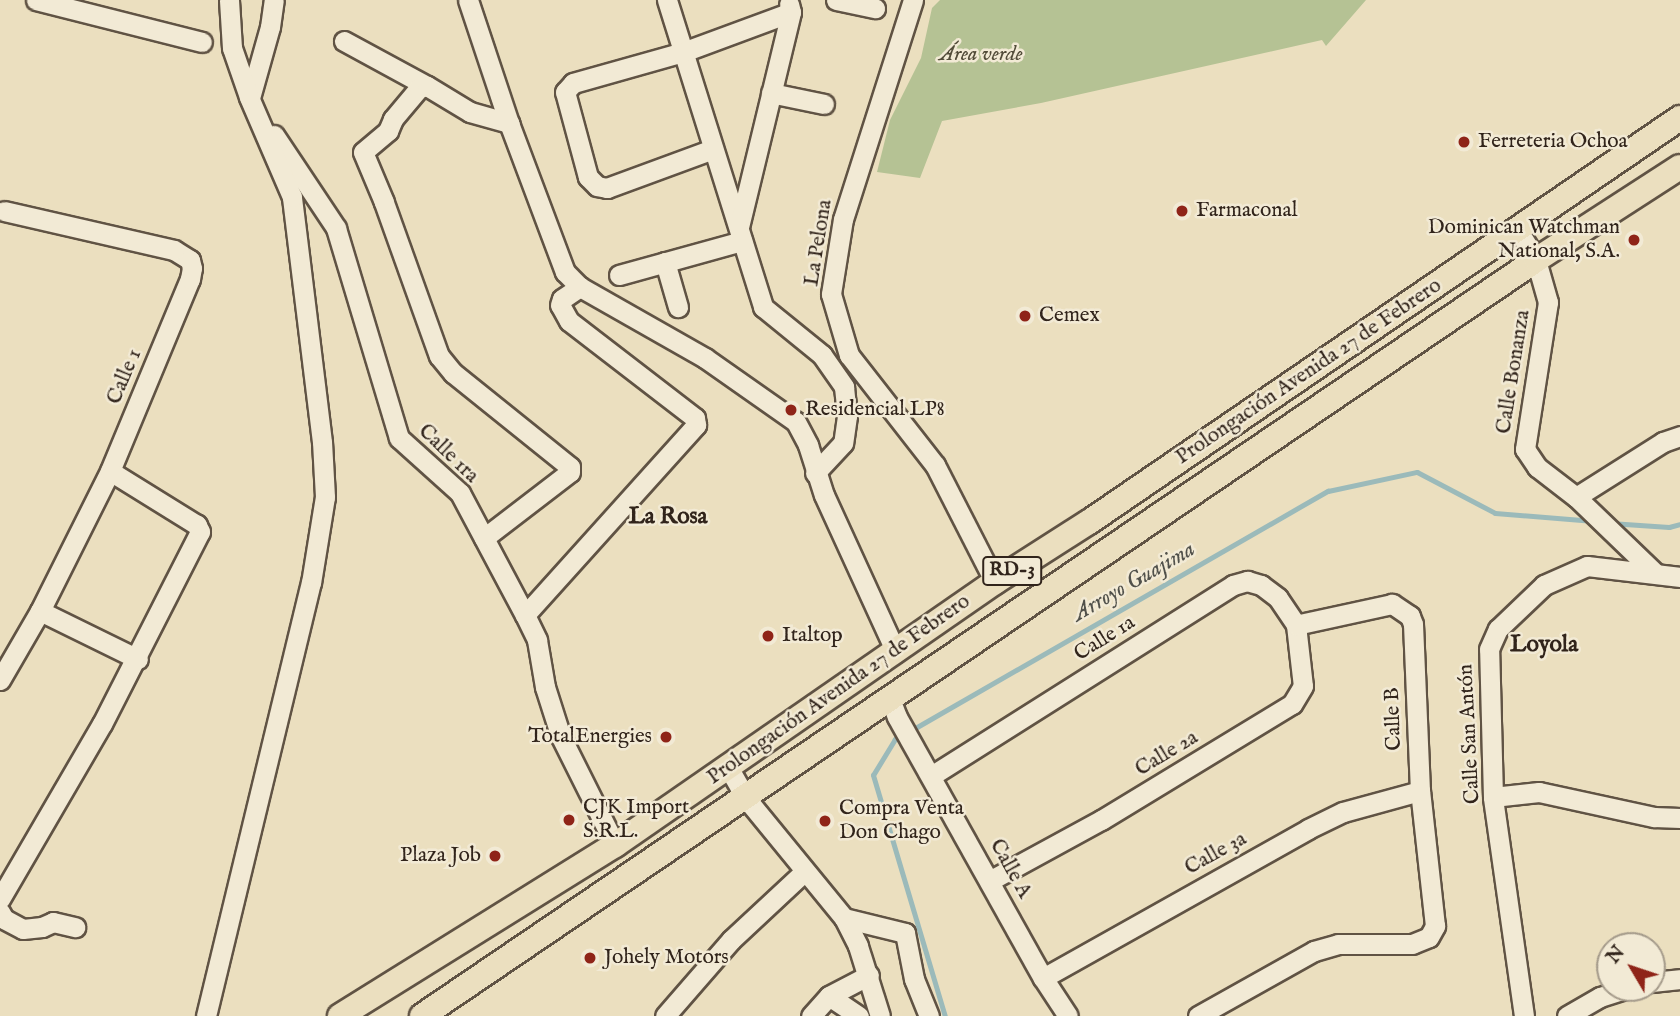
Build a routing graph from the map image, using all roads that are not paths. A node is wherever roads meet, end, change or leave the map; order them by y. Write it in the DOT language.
graph roads {
  1 [pos="36,0"];
  2 [pos="229,0"];
  3 [pos="274,0"];
  4 [pos="468,0"];
  5 [pos="667,0"];
  6 [pos="836,0"];
  7 [pos="913,0"];
  8 [pos="789,6"];
  9 [pos="875,8"];
  10 [pos="344,41"];
  11 [pos="202,42"];
  12 [pos="683,52"];
  13 [pos="427,86"];
  14 [pos="771,93"];
  15 [pos="249,97"];
  16 [pos="824,104"];
  17 [pos="1680,118"];
  18 [pos="509,124"];
  19 [pos="713,149"];
  20 [pos="1680,167"];
  21 [pos="4,211"];
  22 [pos="1517,229"];
  23 [pos="740,234"];
  24 [pos="1535,260"];
  25 [pos="665,262"];
  26 [pos="619,275"];
  27 [pos="580,287"];
  28 [pos="678,307"];
  29 [pos="1680,436"];
  30 [pos="110,471"];
  31 [pos="815,473"];
  32 [pos="1576,497"];
  33 [pos="1089,522"];
  34 [pos="484,538"];
  35 [pos="1110,552"];
  36 [pos="1654,572"];
  37 [pos="1680,577"];
  38 [pos="995,582"];
  39 [pos="40,611"];
  40 [pos="525,615"];
  41 [pos="1296,625"];
  42 [pos="896,652"];
  43 [pos="138,659"];
  44 [pos="0,680"];
  45 [pos="893,706"];
  46 [pos="728,767"];
  47 [pos="931,776"];
  48 [pos="1420,791"];
  49 [pos="745,797"];
  50 [pos="1493,797"];
  51 [pos="1680,818"];
  52 [pos="615,845"];
  53 [pos="805,872"];
  54 [pos="991,880"];
  55 [pos="0,899"];
  56 [pos="0,912"];
  57 [pos="844,918"];
  58 [pos="75,927"];
  59 [pos="869,975"];
  60 [pos="1043,978"];
  61 [pos="829,996"];
  62 [pos="1596,999"];
  63 [pos="355,1012"];
  64 [pos="206,1016"];
  65 [pos="422,1016"];
  66 [pos="665,1016"];
  67 [pos="811,1016"];
  68 [pos="859,1016"];
  69 [pos="880,1016"];
  70 [pos="929,1016"];
  71 [pos="1068,1016"];
  72 [pos="1198,1016"];
  73 [pos="1524,1016"];
  74 [pos="1567,1016"];
  1 -- 11 [label="street"];
  2 -- 15 [label="street"];
  3 -- 15 [label="street"];
  4 -- 18 [label="street"];
  5 -- 12 [label="street"];
  6 -- 9 [label="street"];
  7 -- 38 [label="street, La Pelona"];
  8 -- 12 [label="street"];
  8 -- 14 [label="street"];
  10 -- 13 [label="street"];
  12 -- 19 [label="street"];
  12 -- 19 [label="street"];
  13 -- 18 [label="street"];
  13 -- 34 [label="street"];
  14 -- 16 [label="street"];
  14 -- 23 [label="street"];
  15 -- 34 [label="street, Calle 1ra"];
  15 -- 64 [label="street"];
  17 -- 22 [label="main road, Prolongación Avenida 27 de Febrero / RD-3"];
  18 -- 27 [label="street"];
  19 -- 23 [label="street"];
  20 -- 24 [label="main road, Prolongación Avenida 27 de Febrero / RD-3"];
  21 -- 30 [label="street, Calle 1"];
  22 -- 24 [label="street, Calle Bonanza"];
  22 -- 33 [label="main road, Prolongación Avenida 27 de Febrero / RD-3"];
  23 -- 25 [label="street"];
  23 -- 31 [label="street"];
  24 -- 32 [label="street, Calle Bonanza"];
  24 -- 35 [label="main road, Prolongación Avenida 27 de Febrero / RD-3"];
  25 -- 26 [label="street"];
  25 -- 28 [label="street"];
  27 -- 31 [label="street"];
  27 -- 40 [label="street"];
  29 -- 32 [label="street"];
  30 -- 39 [label="street, Calle 1"];
  30 -- 43 [label="street"];
  31 -- 42 [label="street"];
  32 -- 36 [label="street, Calle Bonanza"];
  33 -- 35 [label="main road"];
  33 -- 38 [label="main road, Prolongación Avenida 27 de Febrero / RD-3"];
  34 -- 40 [label="street, Calle 1ra"];
  35 -- 45 [label="main road, Prolongación Avenida 27 de Febrero / RD-3"];
  36 -- 37 [label="street"];
  36 -- 50 [label="street, Calle San Antón"];
  38 -- 42 [label="main road, Prolongación Avenida 27 de Febrero / RD-3"];
  39 -- 43 [label="street"];
  39 -- 44 [label="street, Calle 1"];
  40 -- 52 [label="street, Calle 1ra"];
  41 -- 47 [label="street, Calle 1a"];
  41 -- 48 [label="street, Calle B"];
  41 -- 54 [label="street, Calle 2a"];
  42 -- 46 [label="main road, Prolongación Avenida 27 de Febrero / RD-3"];
  43 -- 55 [label="street"];
  45 -- 47 [label="street, Calle A"];
  45 -- 49 [label="main road, Prolongación Avenida 27 de Febrero / RD-3"];
  46 -- 49 [label="street"];
  46 -- 52 [label="main road, Prolongación Avenida 27 de Febrero / RD-3"];
  47 -- 54 [label="street, Calle A"];
  48 -- 60 [label="street, Calle 3a"];
  48 -- 72 [label="street, Calle B"];
  49 -- 53 [label="street"];
  49 -- 65 [label="main road, Prolongación Avenida 27 de Febrero / RD-3"];
  50 -- 51 [label="street"];
  50 -- 73 [label="street, Calle San Antón"];
  52 -- 63 [label="main road, Prolongación Avenida 27 de Febrero / RD-3"];
  53 -- 57 [label="street"];
  53 -- 66 [label="street"];
  54 -- 60 [label="street, Calle A"];
  56 -- 58 [label="street"];
  57 -- 59 [label="street"];
  57 -- 70 [label="street"];
  59 -- 61 [label="street"];
  59 -- 69 [label="street"];
  60 -- 71 [label="street, Calle A"];
  61 -- 67 [label="street"];
  61 -- 68 [label="street"];
  62 -- 74 [label="street"];
}
